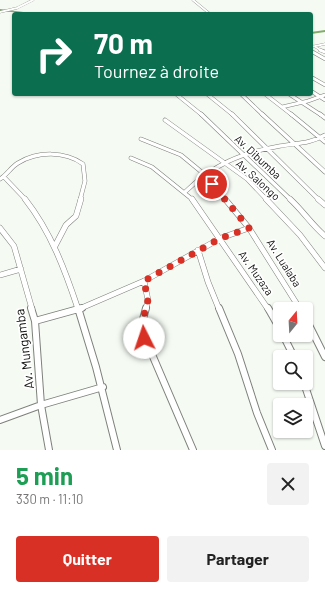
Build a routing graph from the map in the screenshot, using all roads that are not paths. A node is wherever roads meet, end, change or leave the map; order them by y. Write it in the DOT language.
graph roads {
  1 [pos="33,0"];
  2 [pos="193,0"];
  3 [pos="2,12"];
  4 [pos="208,12"];
  5 [pos="325,44"];
  6 [pos="313,47"];
  7 [pos="313,52"];
  8 [pos="325,52"];
  9 [pos="325,58"];
  10 [pos="313,78"];
  11 [pos="324,84"];
  12 [pos="313,92"];
  13 [pos="325,95"];
  14 [pos="179,96"];
  15 [pos="209,96"];
  16 [pos="243,96"];
  17 [pos="268,96"];
  18 [pos="292,96"];
  19 [pos="321,97"];
  20 [pos="325,100"];
  21 [pos="301,103"];
  22 [pos="282,107"];
  23 [pos="325,118"];
  24 [pos="165,120"];
  25 [pos="325,135"];
  26 [pos="320,138"];
  27 [pos="141,139"];
  28 [pos="325,142"];
  29 [pos="292,143"];
  30 [pos="267,149"];
  31 [pos="243,155"];
  32 [pos="132,158"];
  33 [pos="223,162"];
  34 [pos="325,172"];
  35 [pos="204,174"];
  36 [pos="2,178"];
  37 [pos="186,192"];
  38 [pos="325,205"];
  39 [pos="0,228"];
  40 [pos="249,228"];
  41 [pos="325,236"];
  42 [pos="221,238"];
  43 [pos="55,246"];
  44 [pos="198,250"];
  45 [pos="21,268"];
  46 [pos="325,268"];
  47 [pos="0,275"];
  48 [pos="144,281"];
  49 [pos="296,302"];
  50 [pos="79,309"];
  51 [pos="273,317"];
  52 [pos="35,321"];
  53 [pos="313,333"];
  54 [pos="325,356"];
  55 [pos="103,387"];
  56 [pos="306,390"];
  57 [pos="41,405"];
  58 [pos="0,420"];
  59 [pos="325,446"];
  60 [pos="49,450"];
  61 [pos="117,450"];
  62 [pos="193,450"];
  63 [pos="272,450"];
  1 -- 3 [label="street"];
  2 -- 4 [label="street"];
  5 -- 6 [label="street"];
  6 -- 8 [label="street"];
  7 -- 9 [label="street"];
  10 -- 11 [label="street"];
  12 -- 19 [label="street"];
  13 -- 19 [label="street"];
  14 -- 31 [label="street, Av. Dibumba"];
  15 -- 30 [label="street"];
  16 -- 29 [label="street"];
  17 -- 22 [label="street"];
  18 -- 21 [label="street"];
  19 -- 20 [label="street"];
  19 -- 21 [label="street"];
  21 -- 22 [label="street"];
  21 -- 23 [label="street"];
  22 -- 26 [label="street"];
  24 -- 33 [label="street, Av. Salongo"];
  25 -- 26 [label="street"];
  26 -- 28 [label="street"];
  26 -- 29 [label="street"];
  27 -- 35 [label="street, Av. Lualaba"];
  29 -- 30 [label="street"];
  29 -- 34 [label="street"];
  30 -- 31 [label="street"];
  30 -- 38 [label="street"];
  31 -- 33 [label="street"];
  31 -- 41 [label="street, Av. Dibumba"];
  32 -- 37 [label="street, Av. Muzaza"];
  33 -- 35 [label="street"];
  33 -- 46 [label="street, Av. Salongo"];
  35 -- 37 [label="street"];
  35 -- 40 [label="street, Av. Lualaba"];
  36 -- 43 [label="street"];
  36 -- 43 [label="street"];
  37 -- 42 [label="street, Av. Muzaza"];
  39 -- 45 [label="street, Av. Mungamba"];
  40 -- 42 [label="street"];
  40 -- 49 [label="street, Av. Lualaba"];
  42 -- 44 [label="street"];
  42 -- 51 [label="street, Av. Muzaza"];
  43 -- 50 [label="street"];
  44 -- 48 [label="street"];
  44 -- 63 [label="street"];
  45 -- 47 [label="street"];
  45 -- 52 [label="street, Av. Mungamba"];
  48 -- 50 [label="street"];
  48 -- 62 [label="street"];
  50 -- 52 [label="street"];
  50 -- 55 [label="street"];
  52 -- 57 [label="street, Av. Mungamba"];
  53 -- 54 [label="street"];
  55 -- 57 [label="street"];
  55 -- 61 [label="street"];
  56 -- 59 [label="street"];
  57 -- 58 [label="street"];
  57 -- 60 [label="street, Av. Mungamba"];
}
